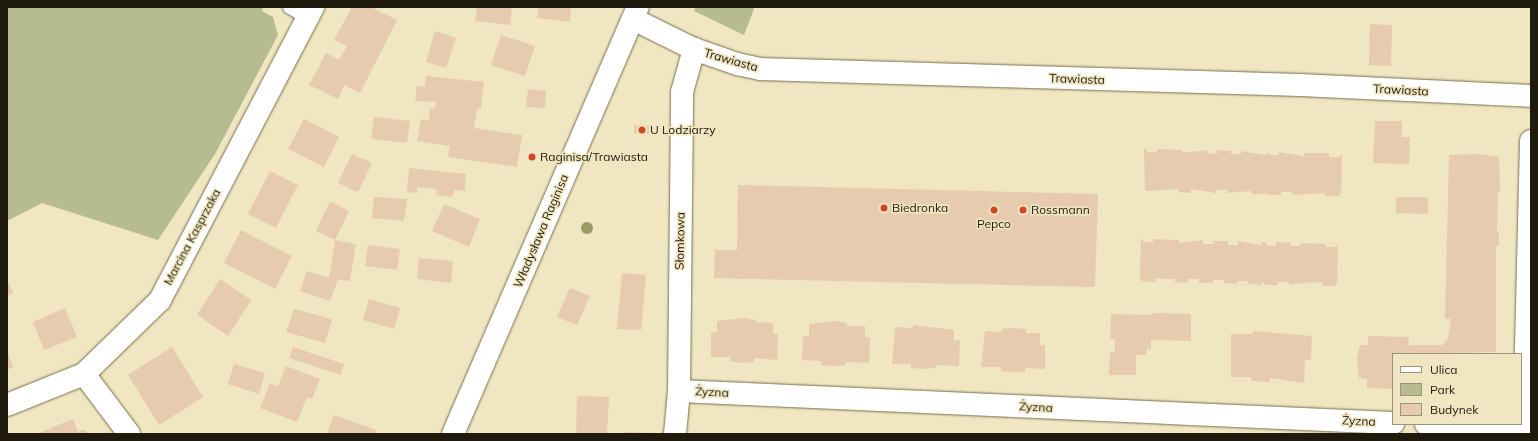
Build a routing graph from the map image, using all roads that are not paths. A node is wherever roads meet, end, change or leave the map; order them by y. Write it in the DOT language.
graph roads {
  1 [pos="304,10"];
  2 [pos="635,13"];
  3 [pos="694,49"];
  4 [pos="1531,96"];
  5 [pos="1531,142"];
  6 [pos="84,374"];
  7 [pos="678,391"];
  8 [pos="7,405"];
  9 [pos="1392,422"];
  10 [pos="1452,425"];
  11 [pos="1528,428"];
  12 [pos="129,434"];
  13 [pos="453,434"];
  14 [pos="675,434"];
  1 -- 6 [label="street, Marcina Kasprzaka"];
  2 -- 3 [label="street, Trawiasta"];
  2 -- 13 [label="street, Władysława Raginisa"];
  3 -- 4 [label="street, Trawiasta"];
  3 -- 7 [label="street, Słomkowa"];
  5 -- 11 [label="street"];
  6 -- 8 [label="street, Marcina Kasprzaka"];
  6 -- 12 [label="street"];
  7 -- 9 [label="street, Żyzna"];
  7 -- 14 [label="street, Słomkowa"];
  10 -- 11 [label="street"];
}
